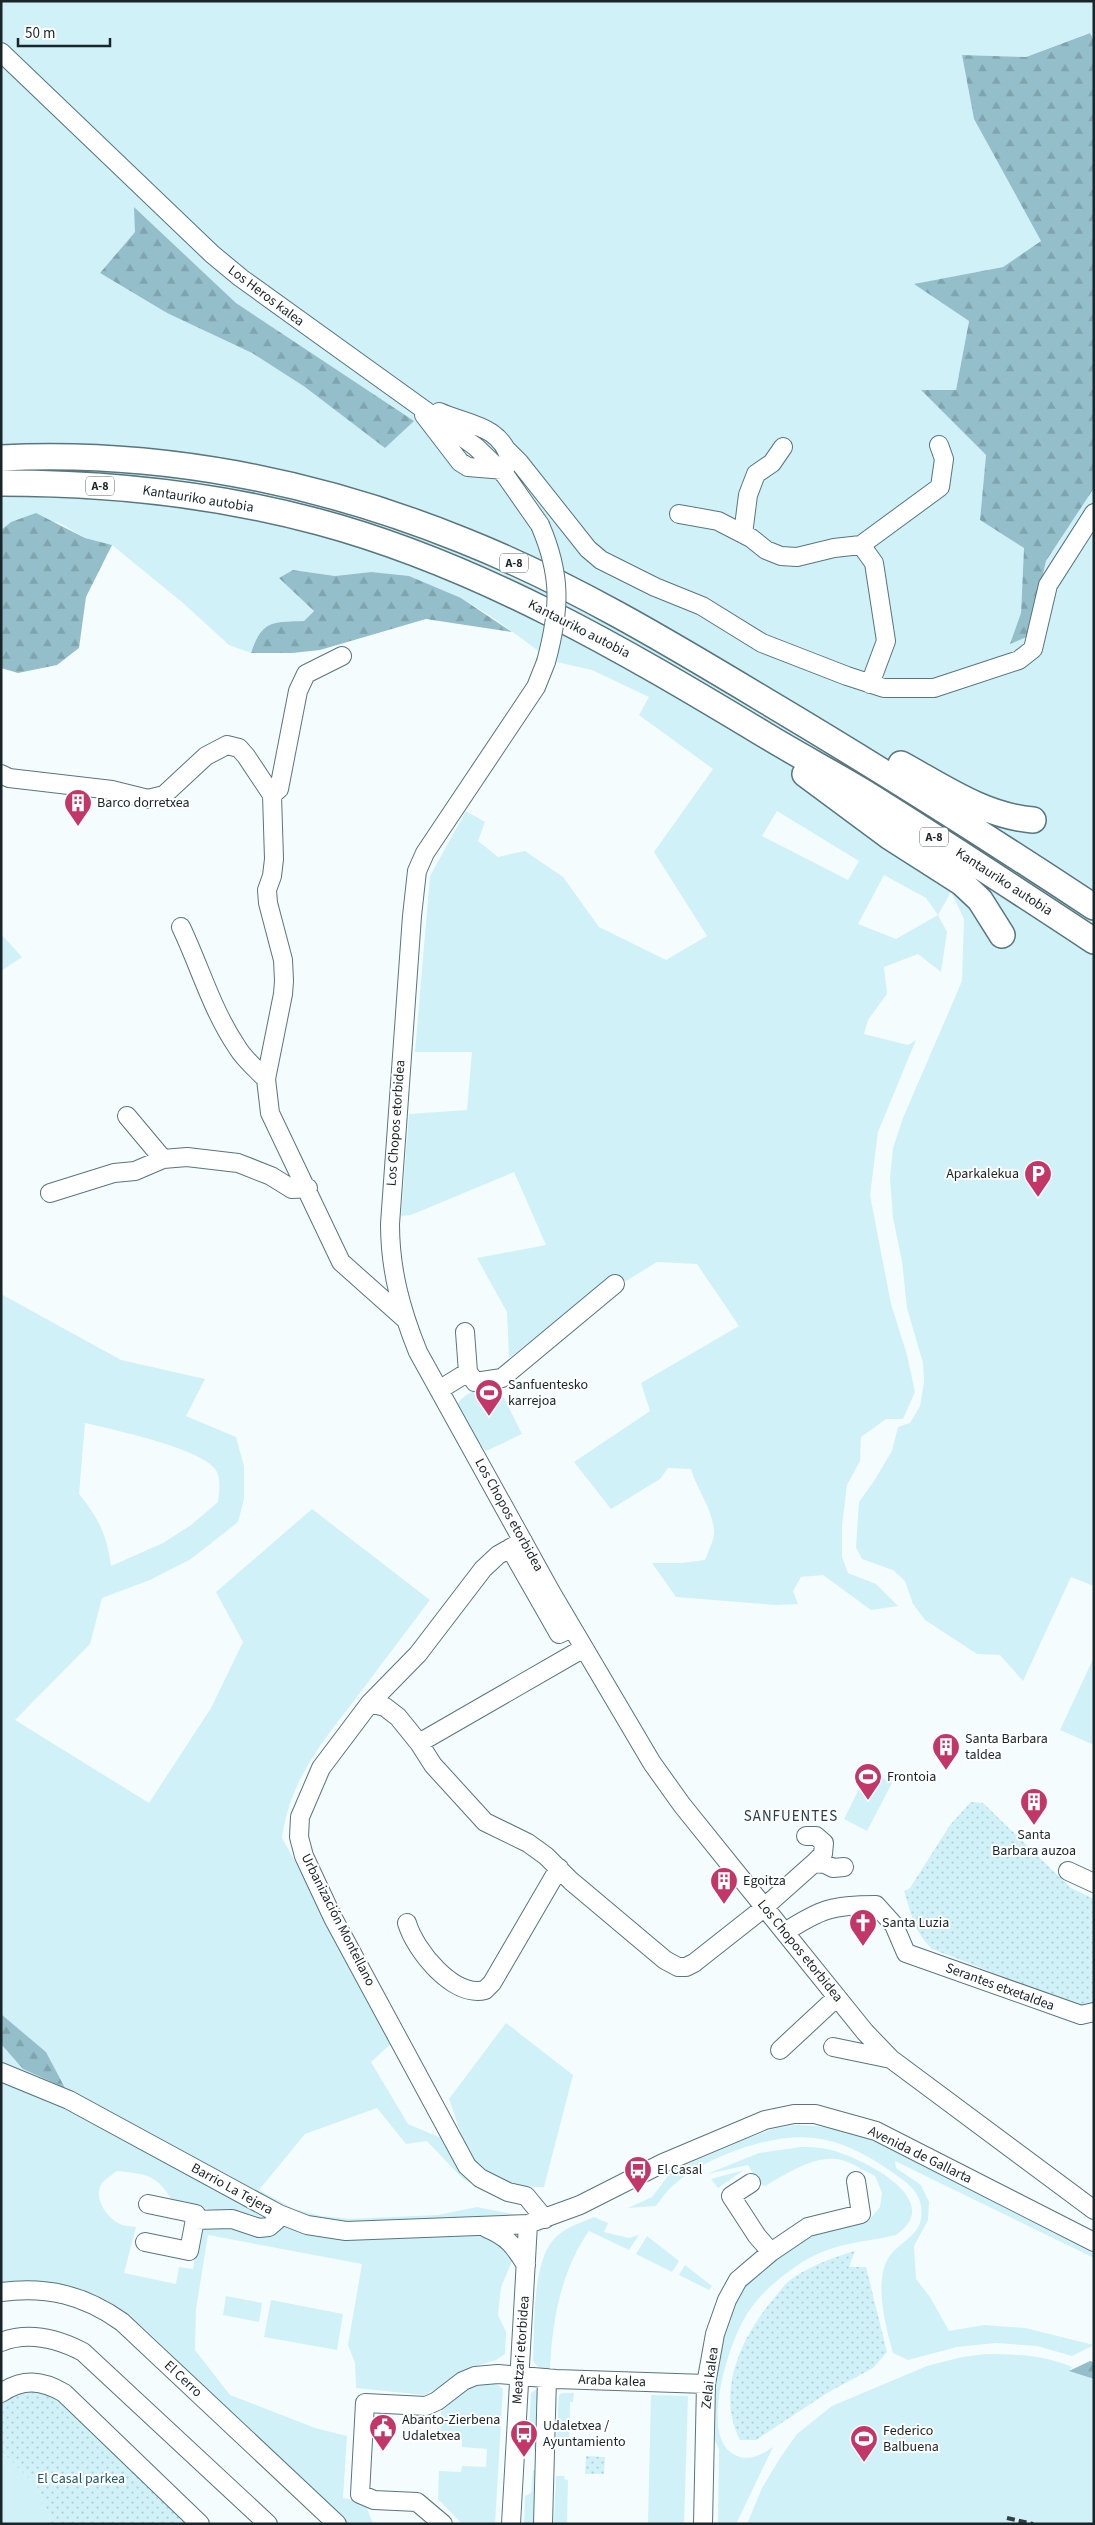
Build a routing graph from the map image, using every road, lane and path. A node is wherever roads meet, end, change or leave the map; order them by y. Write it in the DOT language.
graph roads {
  1 [pos="1,52"];
  2 [pos="413,401"];
  3 [pos="479,426"];
  4 [pos="461,436"];
  5 [pos="1,441"];
  6 [pos="939,445"];
  7 [pos="783,447"];
  8 [pos="507,450"];
  9 [pos="1,458"];
  10 [pos="462,460"];
  11 [pos="180,466"];
  12 [pos="506,470"];
  13 [pos="1,483"];
  14 [pos="517,490"];
  15 [pos="542,491"];
  16 [pos="1094,513"];
  17 [pos="679,514"];
  18 [pos="743,534"];
  19 [pos="861,545"];
  20 [pos="342,656"];
  21 [pos="870,684"];
  22 [pos="819,732"];
  23 [pos="771,738"];
  24 [pos="1,774"];
  25 [pos="272,795"];
  26 [pos="1033,820"];
  27 [pos="1094,907"];
  28 [pos="181,927"];
  29 [pos="1002,935"];
  30 [pos="1094,941"];
  31 [pos="266,1079"];
  32 [pos="127,1116"];
  33 [pos="163,1159"];
  34 [pos="308,1188"];
  35 [pos="50,1193"];
  36 [pos="615,1284"];
  37 [pos="405,1320"];
  38 [pos="465,1332"];
  39 [pos="468,1372"];
  40 [pos="439,1390"];
  41 [pos="517,1545"];
  42 [pos="584,1648"];
  43 [pos="370,1703"];
  44 [pos="419,1743"];
  45 [pos="806,1836"];
  46 [pos="814,1862"];
  47 [pos="844,1867"];
  48 [pos="559,1868"];
  49 [pos="1068,1871"];
  50 [pos="1094,1884"];
  51 [pos="764,1907"];
  52 [pos="407,1923"];
  53 [pos="785,1932"];
  54 [pos="836,1997"];
  55 [pos="1094,2012"];
  56 [pos="833,2047"];
  57 [pos="780,2050"];
  58 [pos="891,2059"];
  59 [pos="1,2072"];
  60 [pos="856,2181"];
  61 [pos="751,2183"];
  62 [pos="148,2204"];
  63 [pos="1094,2210"];
  64 [pos="279,2214"];
  65 [pos="545,2219"];
  66 [pos="194,2220"];
  67 [pos="528,2224"];
  68 [pos="482,2227"];
  69 [pos="145,2242"];
  70 [pos="1094,2242"];
  71 [pos="771,2252"];
  72 [pos="526,2265"];
  73 [pos="1,2292"];
  74 [pos="1,2342"];
  75 [pos="519,2376"];
  76 [pos="547,2378"];
  77 [pos="706,2384"];
  78 [pos="1,2393"];
  79 [pos="200,2524"];
  80 [pos="268,2524"];
  81 [pos="337,2524"];
  82 [pos="444,2524"];
  83 [pos="511,2524"];
  84 [pos="542,2524"];
  85 [pos="703,2524"];
  1 -- 2 [label="street, Los Heros kalea"];
  2 -- 3 [label="street"];
  2 -- 4 [label="street, Los Heros kalea"];
  2 -- 10 [label="street"];
  3 -- 4 [label="street"];
  3 -- 8 [label="street"];
  4 -- 10 [label="street"];
  4 -- 12 [label="street, Los Heros kalea"];
  5 -- 11 [label="highway"];
  6 -- 19 [label="street"];
  7 -- 18 [label="street"];
  8 -- 12 [label="street"];
  8 -- 15 [label="street"];
  9 -- 11 [label="highway, Kantauriko autobia / A-8"];
  10 -- 12 [label="street"];
  10 -- 14 [label="street"];
  11 -- 22 [label="highway, Kantauriko autobia / A-8"];
  12 -- 14 [label="street"];
  12 -- 15 [label="street, Los Heros kalea"];
  13 -- 23 [label="highway, Kantauriko autobia / A-8"];
  14 -- 37 [label="street, Los Chopos etorbidea, bridge"];
  15 -- 21 [label="street"];
  16 -- 21 [label="street"];
  17 -- 18 [label="street"];
  18 -- 19 [label="street"];
  19 -- 21 [label="street"];
  20 -- 25 [label="street"];
  22 -- 26 [label="highway"];
  22 -- 27 [label="highway, Kantauriko autobia / A-8"];
  23 -- 29 [label="highway"];
  23 -- 30 [label="highway, Kantauriko autobia / A-8"];
  24 -- 25 [label="street"];
  25 -- 31 [label="street"];
  28 -- 31 [label="street"];
  31 -- 34 [label="street"];
  32 -- 33 [label="street"];
  33 -- 34 [label="street"];
  33 -- 35 [label="street"];
  34 -- 37 [label="street"];
  36 -- 39 [label="street"];
  37 -- 40 [label="street, Los Chopos etorbidea"];
  38 -- 39 [label="street"];
  39 -- 40 [label="street"];
  40 -- 41 [label="street, Los Chopos etorbidea"];
  41 -- 42 [label="street, Los Chopos etorbidea"];
  41 -- 43 [label="street, Urbanización Montellano"];
  42 -- 44 [label="street"];
  42 -- 51 [label="street, Los Chopos etorbidea"];
  43 -- 44 [label="street"];
  43 -- 65 [label="street, Urbanización Montellano"];
  44 -- 48 [label="street"];
  45 -- 46 [label="street"];
  46 -- 47 [label="street"];
  46 -- 51 [label="street"];
  48 -- 51 [label="street"];
  48 -- 52 [label="street"];
  49 -- 50 [label="street"];
  51 -- 53 [label="street, Los Chopos etorbidea"];
  53 -- 54 [label="street, Los Chopos etorbidea"];
  53 -- 55 [label="street, Serantes etxetaldea"];
  54 -- 57 [label="street"];
  54 -- 58 [label="street, Los Chopos etorbidea"];
  56 -- 58 [label="street"];
  58 -- 63 [label="street, Los Chopos etorbidea"];
  59 -- 64 [label="street, Barrio La Tejera"];
  60 -- 71 [label="street, Zelai kalea"];
  61 -- 71 [label="street"];
  62 -- 66 [label="street"];
  64 -- 66 [label="street"];
  64 -- 68 [label="street, Barrio La Tejera"];
  65 -- 67 [label="street, Avenida de Gallarta"];
  65 -- 70 [label="street, Avenida de Gallarta"];
  65 -- 72 [label="street, Meatzari etorbidea"];
  66 -- 69 [label="street"];
  67 -- 68 [label="street, Barrio La Tejera"];
  67 -- 72 [label="street, Meatzari etorbidea"];
  68 -- 72 [label="street"];
  71 -- 77 [label="street, Zelai kalea"];
  72 -- 75 [label="street, Meatzari etorbidea"];
  73 -- 81 [label="street, El Cerro"];
  74 -- 80 [label="street"];
  75 -- 76 [label="street, Araba kalea"];
  75 -- 82 [label="street"];
  75 -- 83 [label="street, Meatzari etorbidea"];
  76 -- 77 [label="street, Araba kalea"];
  76 -- 84 [label="street"];
  77 -- 85 [label="street, Zelai kalea"];
  78 -- 79 [label="street"];
}
